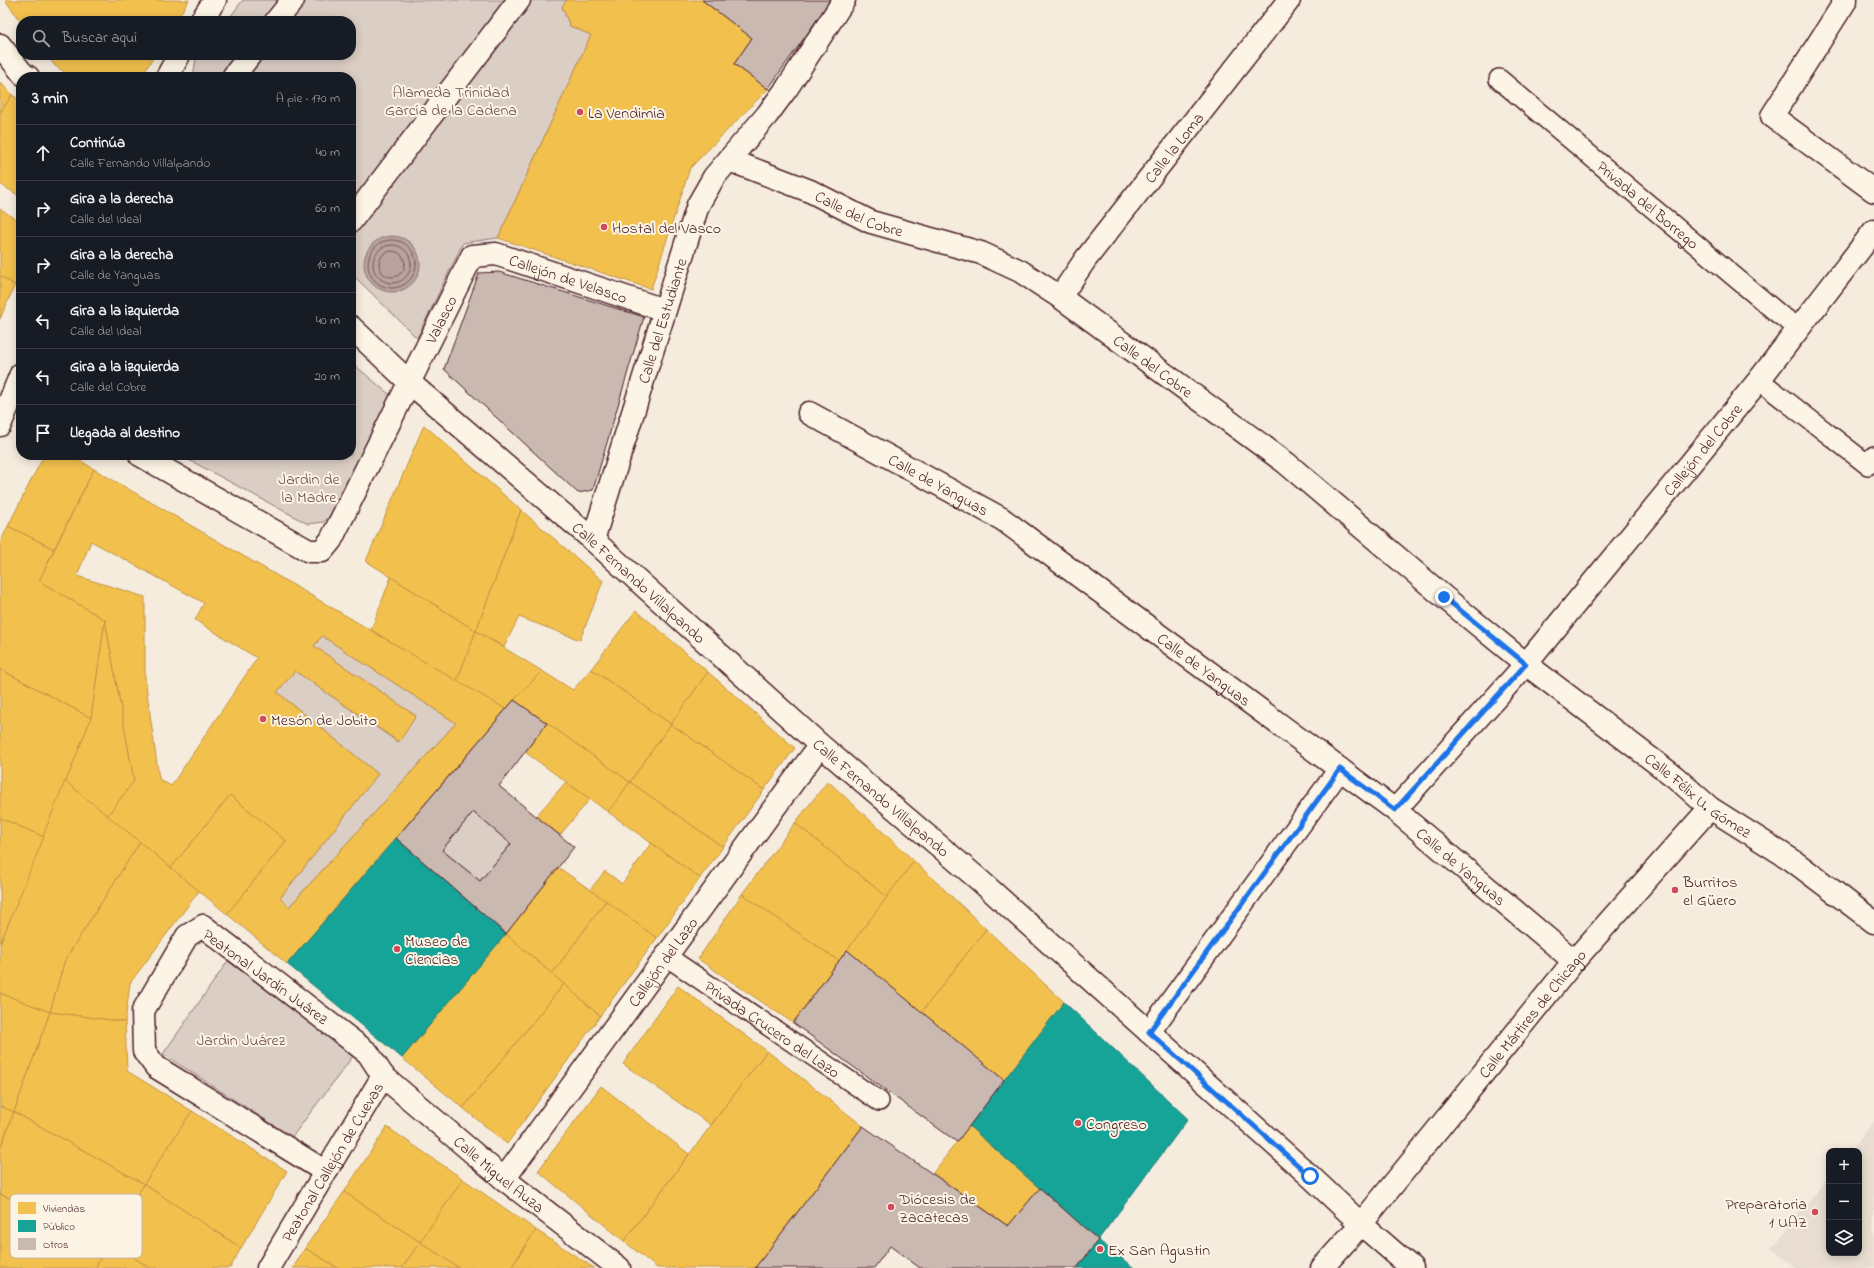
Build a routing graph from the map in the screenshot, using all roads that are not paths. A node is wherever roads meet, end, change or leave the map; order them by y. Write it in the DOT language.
graph roads {
  1 [pos="215,0"];
  2 [pos="293,0"];
  3 [pos="519,0"];
  4 [pos="844,0"];
  5 [pos="1289,0"];
  6 [pos="1846,0"];
  7 [pos="204,16"];
  8 [pos="280,16"];
  9 [pos="0,45"];
  10 [pos="177,60"];
  11 [pos="246,60"];
  12 [pos="21,72"];
  13 [pos="170,72"];
  14 [pos="237,72"];
  15 [pos="1499,79"];
  16 [pos="729,160"];
  17 [pos="1874,191"];
  18 [pos="356,214"];
  19 [pos="1874,231"];
  20 [pos="472,256"];
  21 [pos="1060,297"];
  22 [pos="664,310"];
  23 [pos="1799,328"];
  24 [pos="356,332"];
  25 [pos="1759,380"];
  26 [pos="409,382"];
  27 [pos="16,391"];
  28 [pos="810,413"];
  29 [pos="0,425"];
  30 [pos="149,460"];
  31 [pos="1871,461"];
  32 [pos="593,540"];
  33 [pos="1526,664"];
  34 [pos="820,745"];
  35 [pos="1340,769"];
  36 [pos="1710,808"];
  37 [pos="1395,810"];
  38 [pos="1874,922"];
  39 [pos="666,956"];
  40 [pos="1574,961"];
  41 [pos="1149,1032"];
  42 [pos="383,1076"];
  43 [pos="879,1101"];
  44 [pos="326,1172"];
  45 [pos="504,1179"];
  46 [pos="1361,1224"];
  47 [pos="268,1268"];
  48 [pos="618,1268"];
  49 [pos="1322,1268"];
  50 [pos="1412,1268"];
  1 -- 7 [label="street"];
  2 -- 8 [label="street"];
  3 -- 18 [label="street"];
  4 -- 16 [label="street, Calle del Estudiante"];
  5 -- 21 [label="street, Calle la Loma"];
  6 -- 17 [label="street"];
  9 -- 12 [label="street"];
  10 -- 13 [label="street"];
  11 -- 14 [label="street"];
  15 -- 23 [label="lane, Privada del Borrego"];
  16 -- 21 [label="street, Calle del Cobre"];
  16 -- 22 [label="street, Calle del Estudiante"];
  19 -- 23 [label="street, Callejón del Cobre"];
  20 -- 22 [label="street, Callejón de Velasco"];
  20 -- 26 [label="street, Valasco"];
  21 -- 33 [label="street, Calle del Cobre"];
  22 -- 32 [label="street, Calle del Estudiante"];
  23 -- 25 [label="street, Callejón del Cobre"];
  24 -- 26 [label="street, Calle Fernando Villalpando"];
  25 -- 31 [label="lane"];
  25 -- 33 [label="street, Callejón del Cobre"];
  26 -- 30 [label="street, Valasco"];
  26 -- 32 [label="street, Calle Fernando Villalpando"];
  27 -- 29 [label="street"];
  28 -- 35 [label="street, Calle de Yanguas"];
  32 -- 34 [label="street, Calle Fernando Villalpando"];
  33 -- 36 [label="street, Calle Félix U. Gómez"];
  33 -- 37 [label="street, Callejón del Cobre"];
  34 -- 39 [label="street, Callejón del Lazo"];
  34 -- 41 [label="street, Calle Fernando Villalpando"];
  35 -- 37 [label="street, Calle de Yanguas"];
  35 -- 41 [label="street"];
  36 -- 38 [label="street, Calle Félix U. Gómez"];
  36 -- 40 [label="street, Calle Mártires de Chicago"];
  37 -- 40 [label="street, Calle de Yanguas"];
  39 -- 43 [label="lane, Privada Crucero del Lazo"];
  39 -- 45 [label="street, Callejón del Lazo"];
  40 -- 46 [label="street, Calle Mártires de Chicago"];
  41 -- 46 [label="street, Calle Fernando Villalpando"];
  42 -- 44 [label="street, Peatonal Callejón de Cuevas"];
  42 -- 44 [label="street, Peatonal Jardín Juárez"];
  42 -- 45 [label="street, Calle Miguel Auza"];
  44 -- 47 [label="street, Peatonal Callejón de Cuevas"];
  45 -- 48 [label="street, Calle Miguel Auza"];
  46 -- 49 [label="street, Calle Mártires de Chicago"];
  46 -- 50 [label="street, Calle Fernando Villalpando"];
}
